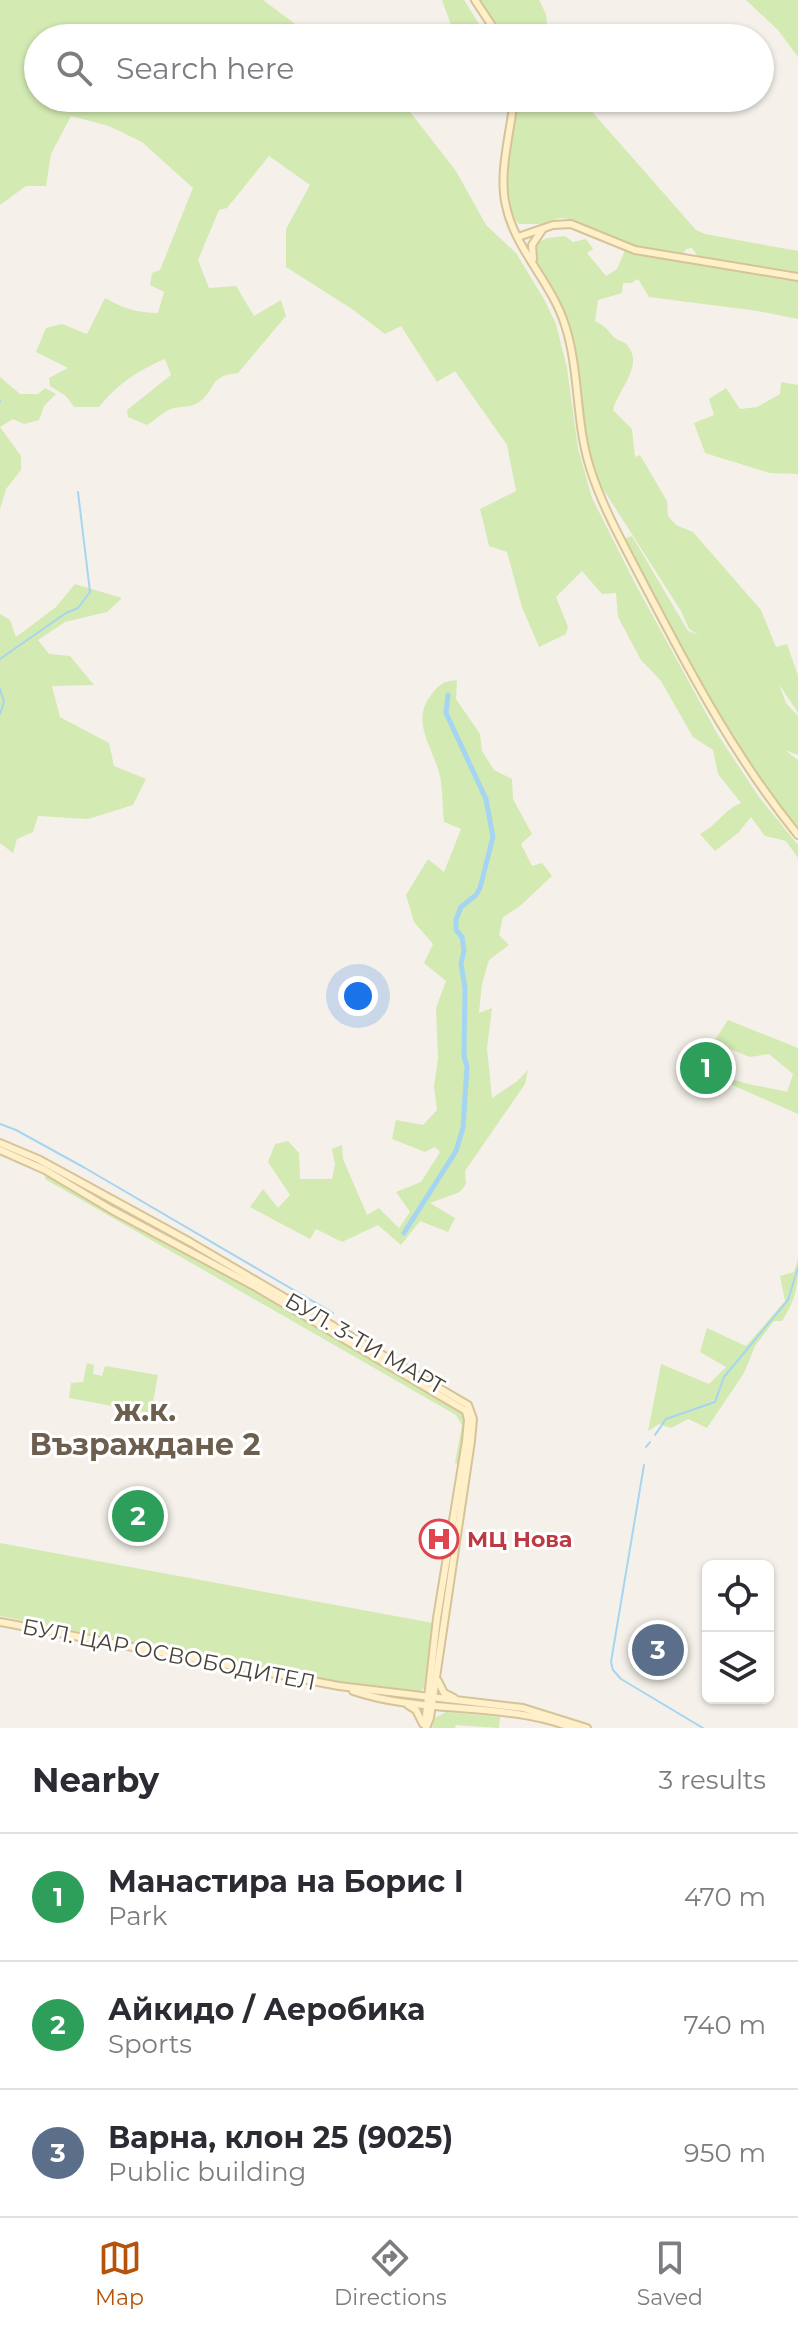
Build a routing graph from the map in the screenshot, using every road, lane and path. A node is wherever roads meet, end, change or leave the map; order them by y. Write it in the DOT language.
graph roads {
  1 [pos="475,0"];
  2 [pos="491,24"];
  3 [pos="513,112"];
  4 [pos="513,227"];
  5 [pos="545,228"];
  6 [pos="518,237"];
  7 [pos="534,263"];
  8 [pos="798,277"];
  9 [pos="798,835"];
  10 [pos="0,1143"];
  11 [pos="0,1150"];
  12 [pos="0,1622"];
  13 [pos="437,1671"];
  14 [pos="339,1686"];
  15 [pos="470,1701"];
  16 [pos="430,1702"];
  17 [pos="405,1703"];
  18 [pos="425,1728"];
  19 [pos="573,1728"];
  20 [pos="587,1728"];
  1 -- 2 [label="street"];
  3 -- 4 [label="street"];
  4 -- 5 [label="street"];
  4 -- 6 [label="street"];
  5 -- 6 [label="street"];
  5 -- 7 [label="street"];
  5 -- 8 [label="street"];
  6 -- 7 [label="street"];
  7 -- 9 [label="street"];
  10 -- 13 [label="street, БУЛ. 3-ТИ МАРТ"];
  11 -- 16 [label="street, БУЛ. 3-ТИ МАРТ"];
  12 -- 14 [label="street, БУЛ. ЦАР ОСВОБОДИТЕЛ"];
  13 -- 15 [label="street"];
  13 -- 16 [label="street, БУЛ. 3-ТИ МАРТ"];
  14 -- 16 [label="street, БУЛ. ЦАР ОСВОБОДИТЕЛ"];
  14 -- 17 [label="street, БУЛ. ЦАР ОСВОБОДИТЕЛ"];
  15 -- 16 [label="street, БУЛ. ЦАР ОСВОБОДИТЕЛ"];
  15 -- 20 [label="street, БУЛ. ЦАР ОСВОБОДИТЕЛ"];
  16 -- 17 [label="street, БУЛ. ЦАР ОСВОБОДИТЕЛ"];
  16 -- 18 [label="street"];
  16 -- 19 [label="street, БУЛ. ЦАР ОСВОБОДИТЕЛ"];
  17 -- 18 [label="street"];
}
